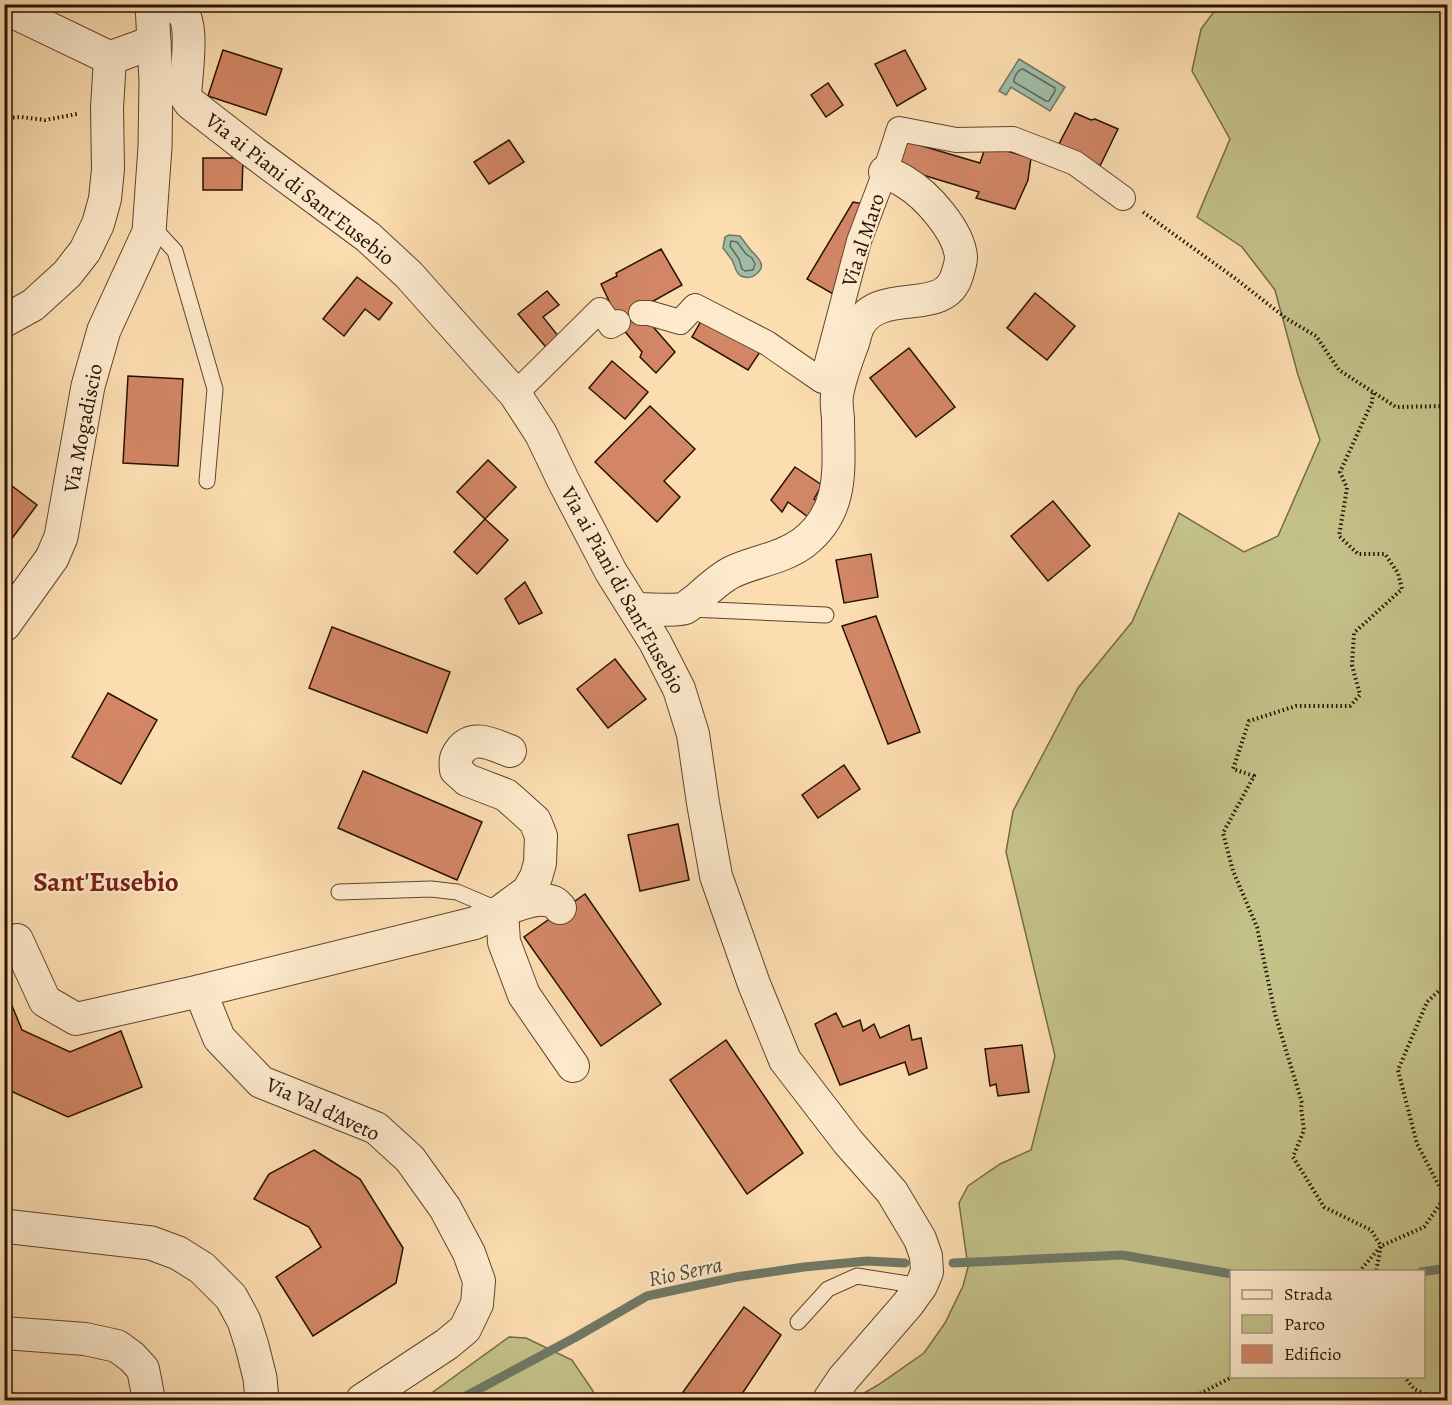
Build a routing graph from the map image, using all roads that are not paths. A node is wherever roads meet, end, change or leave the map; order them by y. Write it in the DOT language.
graph roads {
  1 [pos="152,4"];
  2 [pos="160,4"];
  3 [pos="4,7"];
  4 [pos="154,50"];
  5 [pos="110,58"];
  6 [pos="885,172"];
  7 [pos="1123,198"];
  8 [pos="149,223"];
  9 [pos="641,313"];
  10 [pos="4,321"];
  11 [pos="618,322"];
  12 [pos="515,394"];
  13 [pos="207,480"];
  14 [pos="635,609"];
  15 [pos="684,609"];
  16 [pos="826,615"];
  17 [pos="4,625"];
  18 [pos="510,752"];
  19 [pos="339,892"];
  20 [pos="560,908"];
  21 [pos="502,911"];
  22 [pos="17,940"];
  23 [pos="200,991"];
  24 [pos="573,1066"];
  25 [pos="4,1226"];
  26 [pos="921,1286"];
  27 [pos="798,1322"];
  28 [pos="4,1333"];
  29 [pos="149,1401"];
  30 [pos="262,1401"];
  31 [pos="362,1401"];
  32 [pos="829,1401"];
  1 -- 4 [label="street, Via Mogadiscio"];
  2 -- 12 [label="street, Via ai Piani di Sant'Eusebio"];
  3 -- 5 [label="street"];
  4 -- 5 [label="street"];
  4 -- 8 [label="street, Via Mogadiscio"];
  5 -- 10 [label="street"];
  6 -- 7 [label="street, Via al Maro"];
  6 -- 9 [label="street, Via al Maro"];
  6 -- 15 [label="street"];
  8 -- 13 [label="lane"];
  8 -- 17 [label="street, Via Mogadiscio"];
  11 -- 12 [label="street"];
  12 -- 14 [label="street, Via ai Piani di Sant'Eusebio"];
  14 -- 15 [label="street"];
  14 -- 26 [label="street, Via ai Piani di Sant'Eusebio"];
  15 -- 16 [label="lane"];
  18 -- 21 [label="street"];
  19 -- 21 [label="lane"];
  20 -- 21 [label="street"];
  21 -- 23 [label="street"];
  21 -- 24 [label="street"];
  22 -- 23 [label="street"];
  23 -- 31 [label="street, Via Val d'Aveto"];
  25 -- 30 [label="street"];
  26 -- 27 [label="lane"];
  26 -- 32 [label="street, Via ai Piani di Sant'Eusebio"];
  28 -- 29 [label="street"];
}
